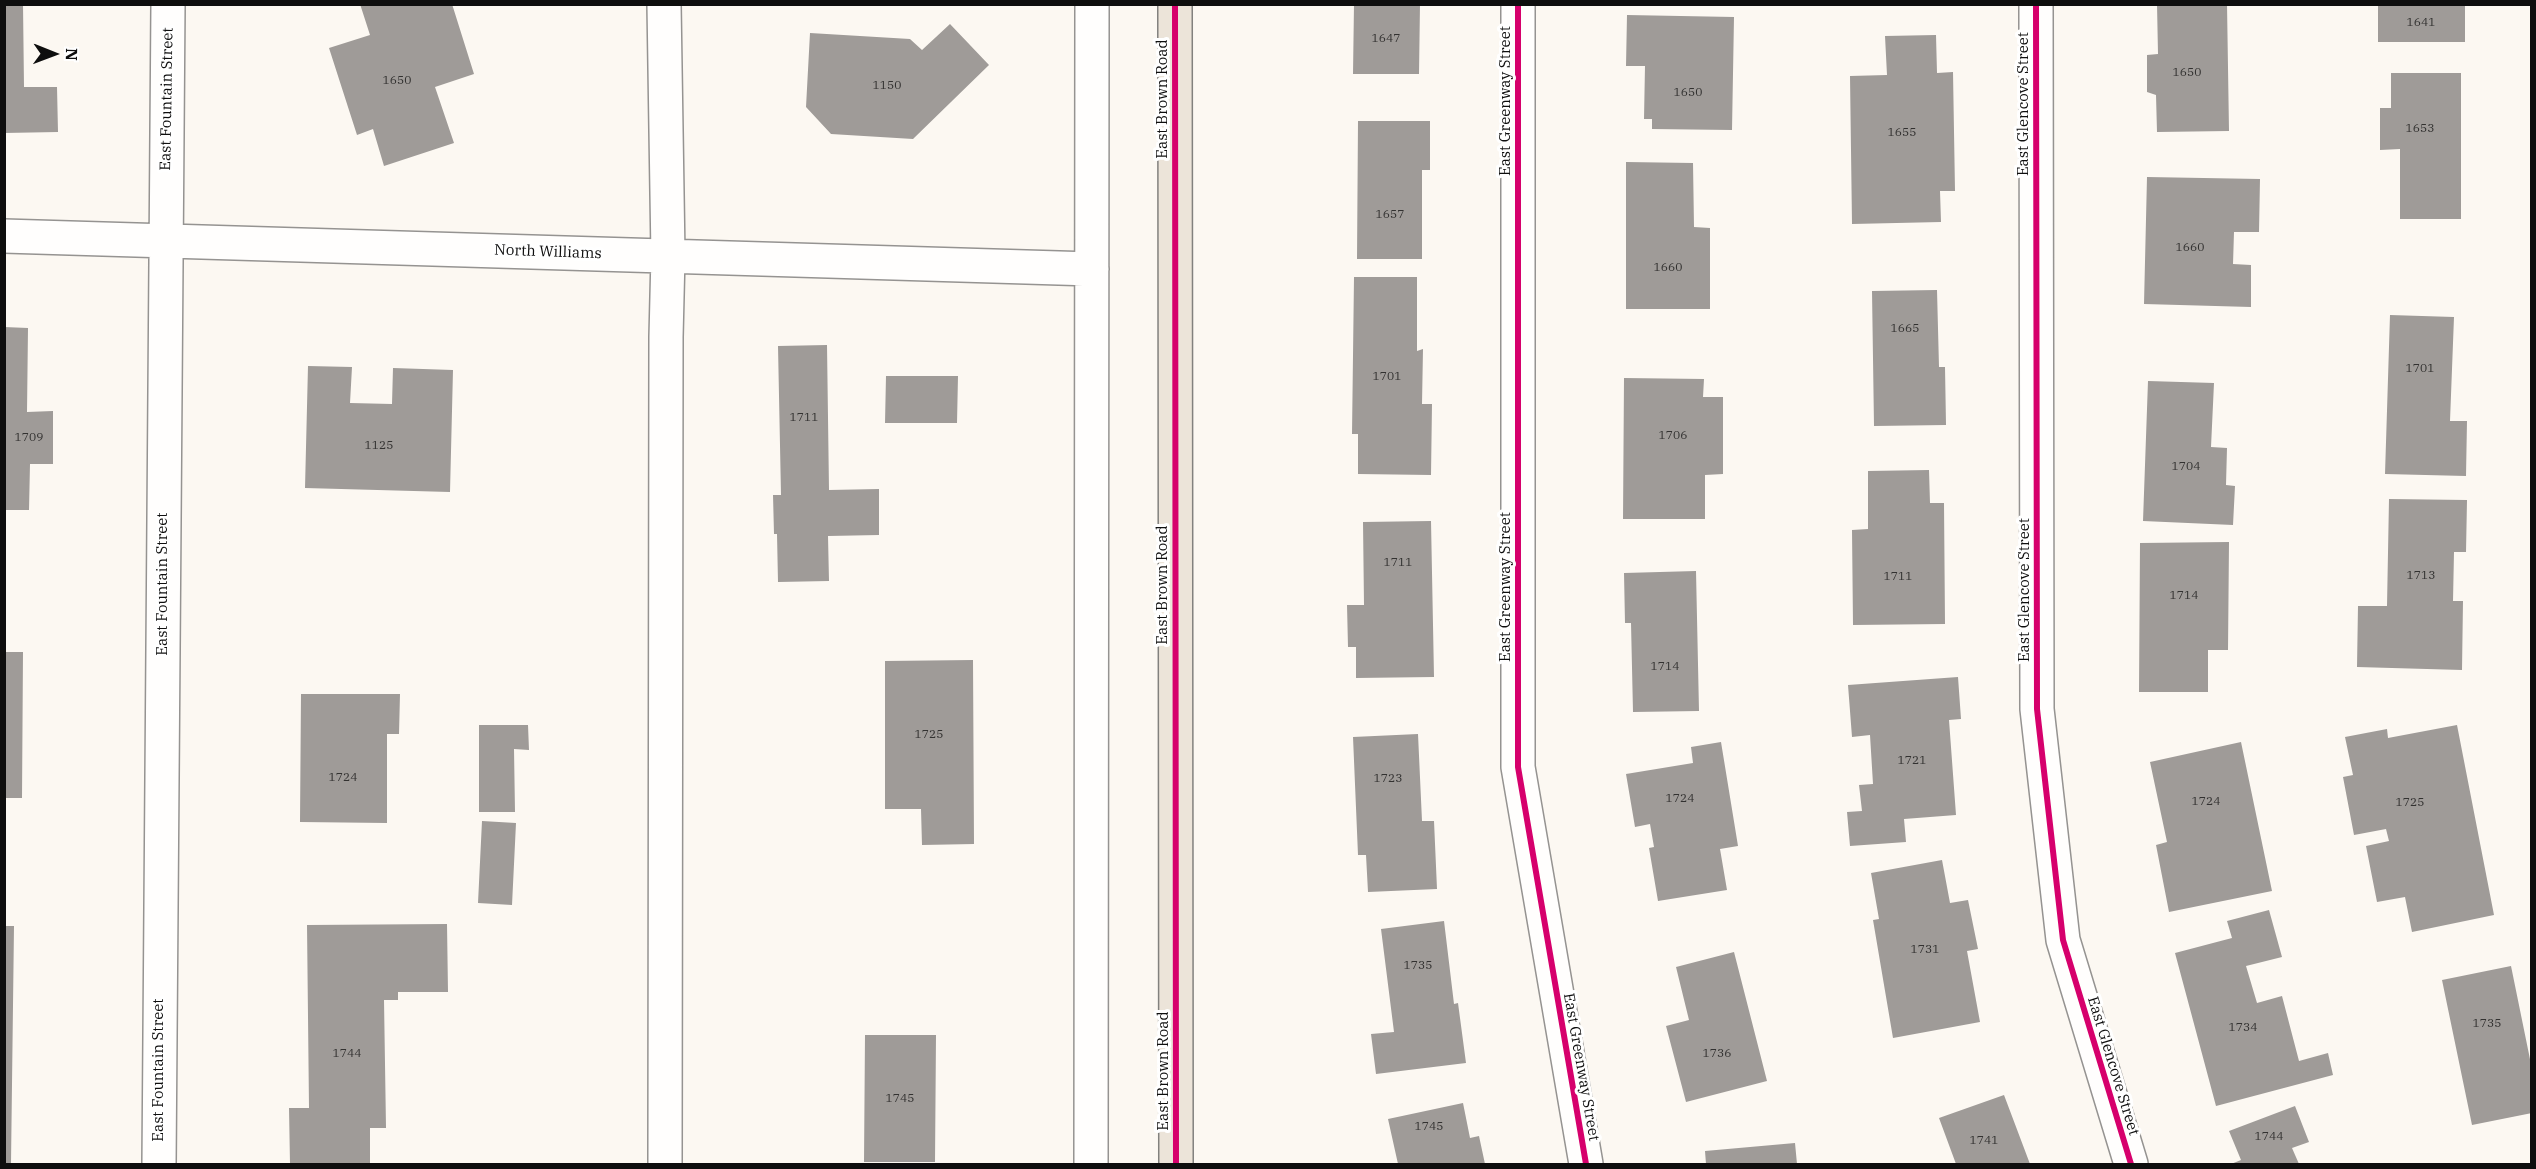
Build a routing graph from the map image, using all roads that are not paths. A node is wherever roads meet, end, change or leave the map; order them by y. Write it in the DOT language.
graph roads {
  1 [pos="168,4"];
  2 [pos="664,4"];
  3 [pos="1092,4"];
  4 [pos="1175,4"];
  5 [pos="1518,4"];
  6 [pos="2036,4"];
  7 [pos="4,236"];
  8 [pos="166,240"];
  9 [pos="668,256"];
  10 [pos="1092,269"];
  11 [pos="159,1164"];
  12 [pos="665,1164"];
  13 [pos="1091,1164"];
  14 [pos="1176,1164"];
  15 [pos="1586,1164"];
  16 [pos="2131,1164"];
  1 -- 8 [label="street, East Fountain Street"];
  2 -- 9 [label="street"];
  3 -- 10 [label="street"];
  4 -- 14 [label="main road, East Brown Road"];
  5 -- 15 [label="street, East Greenway Street"];
  6 -- 16 [label="street, East Glencove Street"];
  7 -- 8 [label="street, North Williams"];
  8 -- 9 [label="street, North Williams"];
  8 -- 11 [label="street, East Fountain Street"];
  9 -- 10 [label="street, North Williams"];
  9 -- 12 [label="street"];
  10 -- 13 [label="street"];
}
